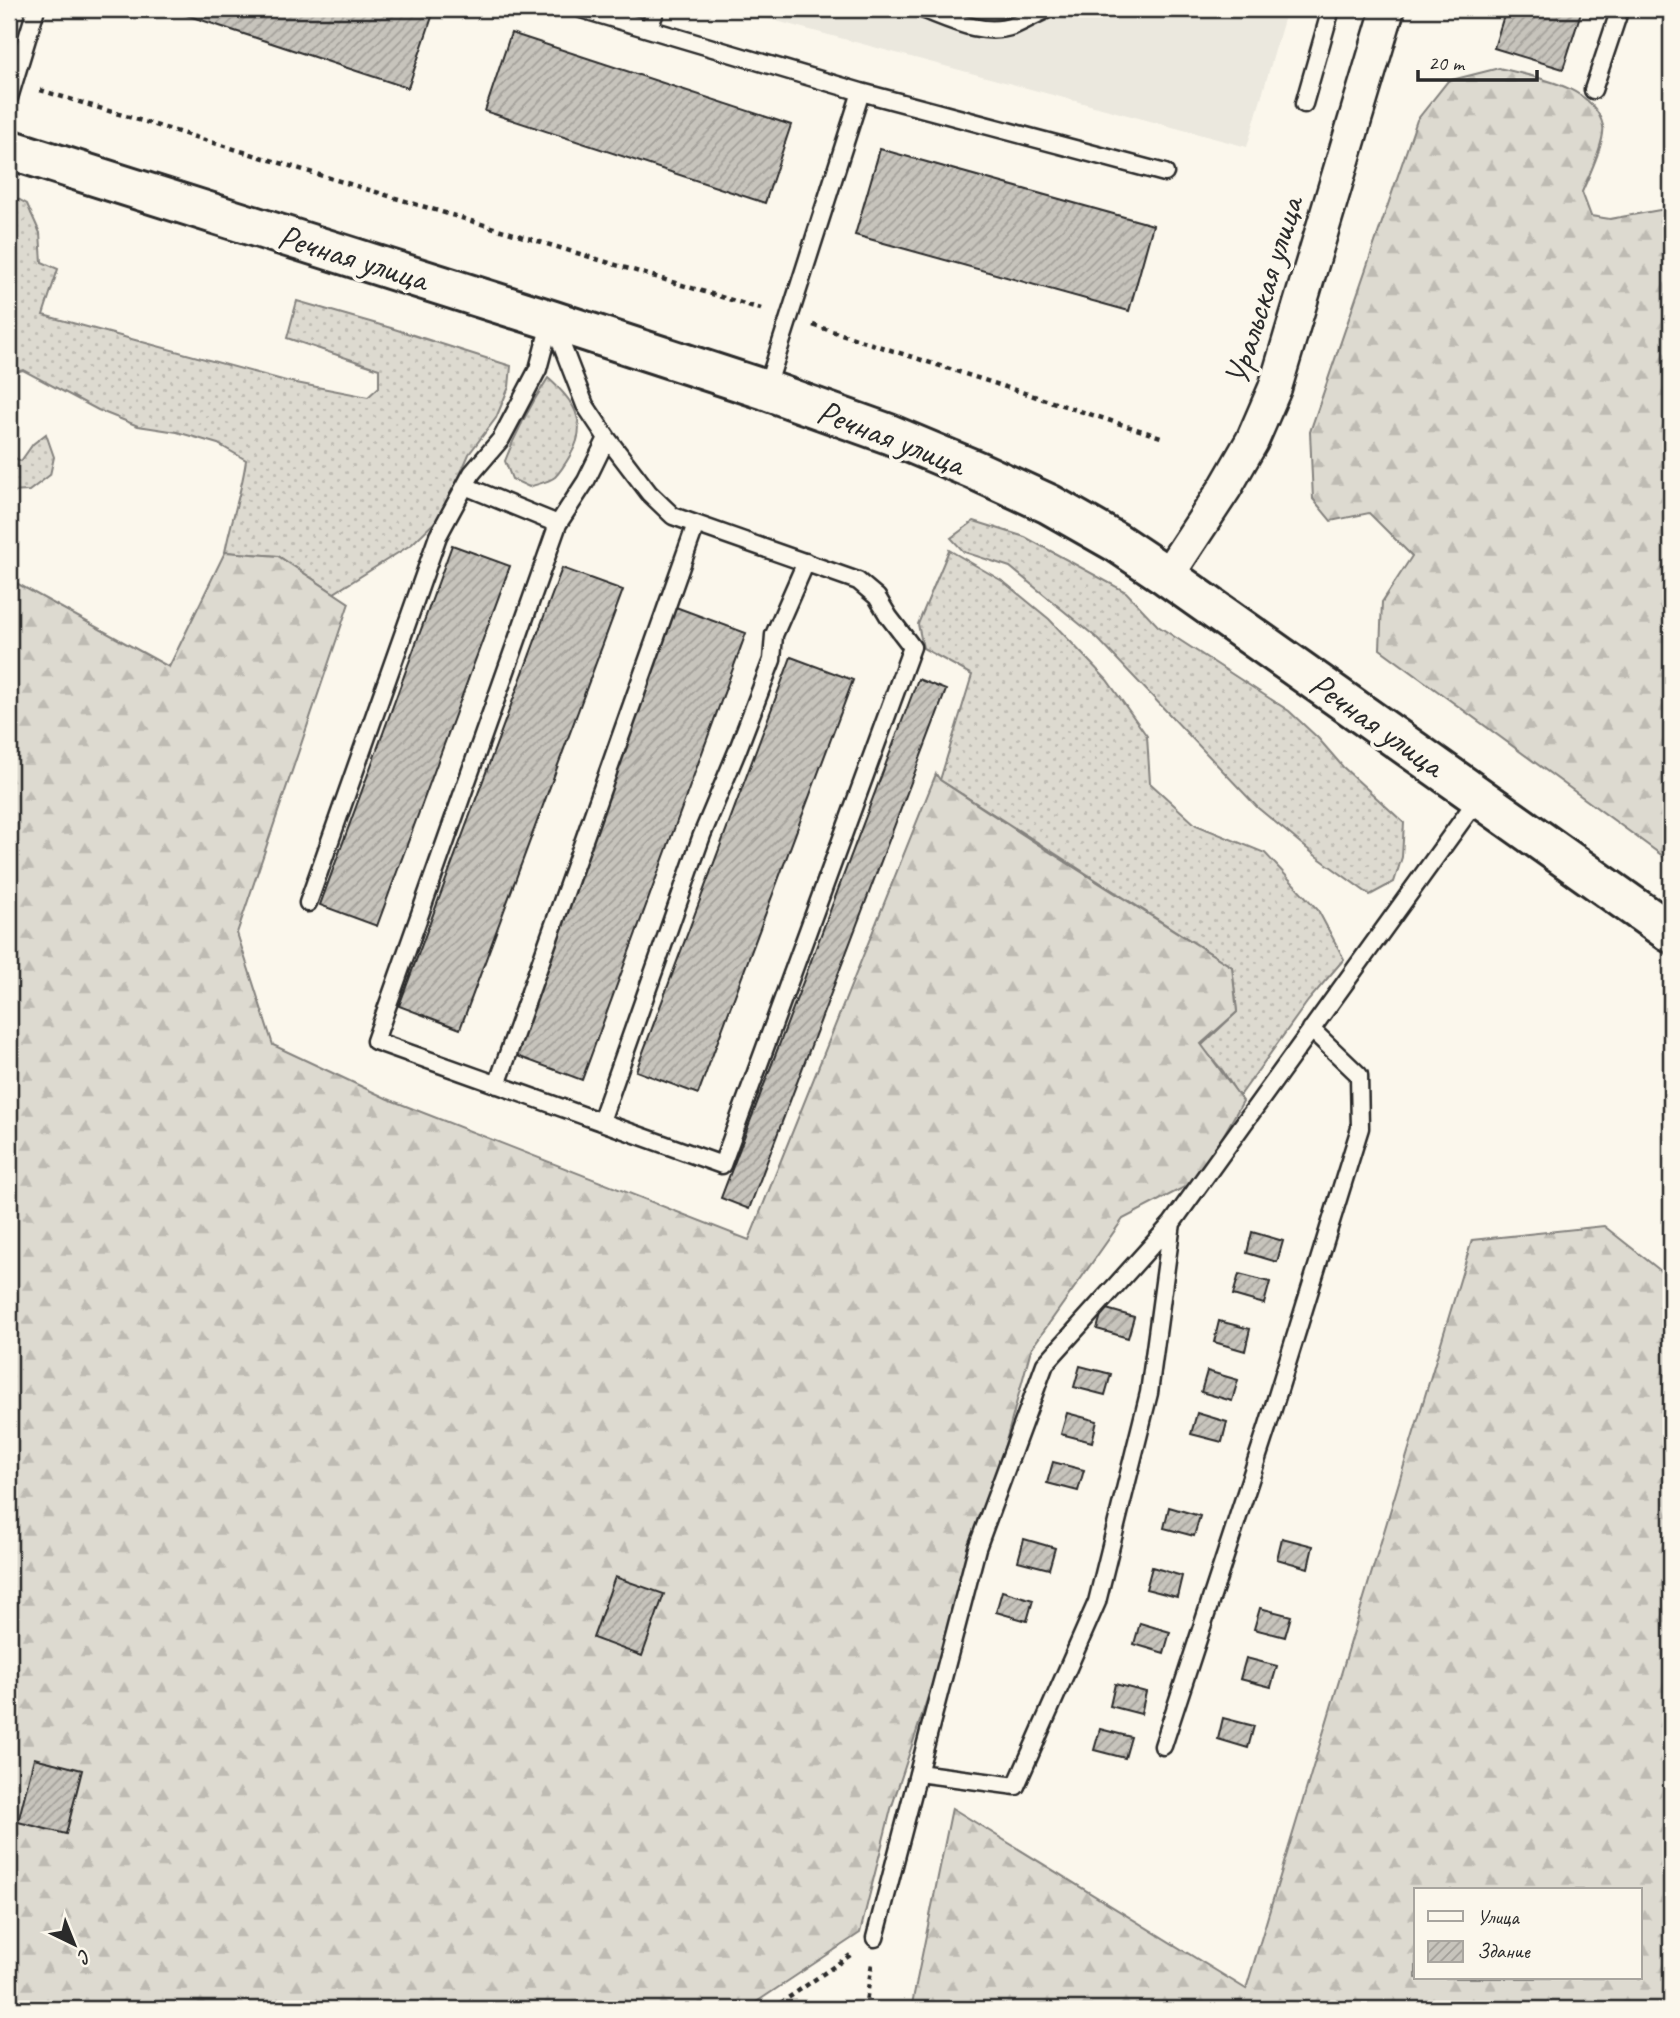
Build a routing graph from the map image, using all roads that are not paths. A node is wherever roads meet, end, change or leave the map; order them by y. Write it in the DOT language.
graph roads {
  1 [pos="36,9"];
  2 [pos="581,9"];
  3 [pos="656,9"];
  4 [pos="922,9"];
  5 [pos="1048,9"];
  6 [pos="1331,9"];
  7 [pos="1388,9"];
  8 [pos="1620,9"];
  9 [pos="649,29"];
  10 [pos="11,90"];
  11 [pos="1593,90"];
  12 [pos="860,92"];
  13 [pos="1304,104"];
  14 [pos="9,149"];
  15 [pos="1165,173"];
  16 [pos="551,320"];
  17 [pos="766,390"];
  18 [pos="607,438"];
  19 [pos="465,486"];
  20 [pos="558,524"];
  21 [pos="696,524"];
  22 [pos="806,562"];
  23 [pos="1167,576"];
  24 [pos="1480,796"];
  25 [pos="308,904"];
  26 [pos="1671,933"];
  27 [pos="1311,1029"];
  28 [pos="497,1085"];
  29 [pos="600,1121"];
  30 [pos="1172,1223"];
  31 [pos="1163,1746"];
  32 [pos="918,1773"];
  33 [pos="875,1938"];
  1 -- 10 [label="lane"];
  2 -- 9 [label="lane"];
  3 -- 9 [label="lane"];
  4 -- 5 [label="lane"];
  6 -- 13 [label="lane"];
  7 -- 23 [label="street, Уральская улица"];
  8 -- 11 [label="lane"];
  9 -- 12 [label="lane"];
  12 -- 15 [label="lane"];
  12 -- 17 [label="lane"];
  14 -- 16 [label="street, Речная улица"];
  16 -- 17 [label="street, Речная улица"];
  16 -- 18 [label="lane"];
  16 -- 19 [label="lane"];
  17 -- 23 [label="street, Речная улица"];
  18 -- 20 [label="lane"];
  18 -- 21 [label="lane"];
  19 -- 20 [label="lane"];
  19 -- 25 [label="lane"];
  20 -- 28 [label="lane"];
  21 -- 22 [label="lane"];
  21 -- 28 [label="lane"];
  22 -- 29 [label="lane"];
  22 -- 29 [label="lane"];
  23 -- 24 [label="street, Речная улица"];
  24 -- 26 [label="street, Речная улица"];
  24 -- 27 [label="lane"];
  27 -- 30 [label="lane"];
  27 -- 31 [label="lane"];
  28 -- 29 [label="lane"];
  30 -- 32 [label="lane"];
  30 -- 32 [label="lane"];
  32 -- 33 [label="lane"];
}
